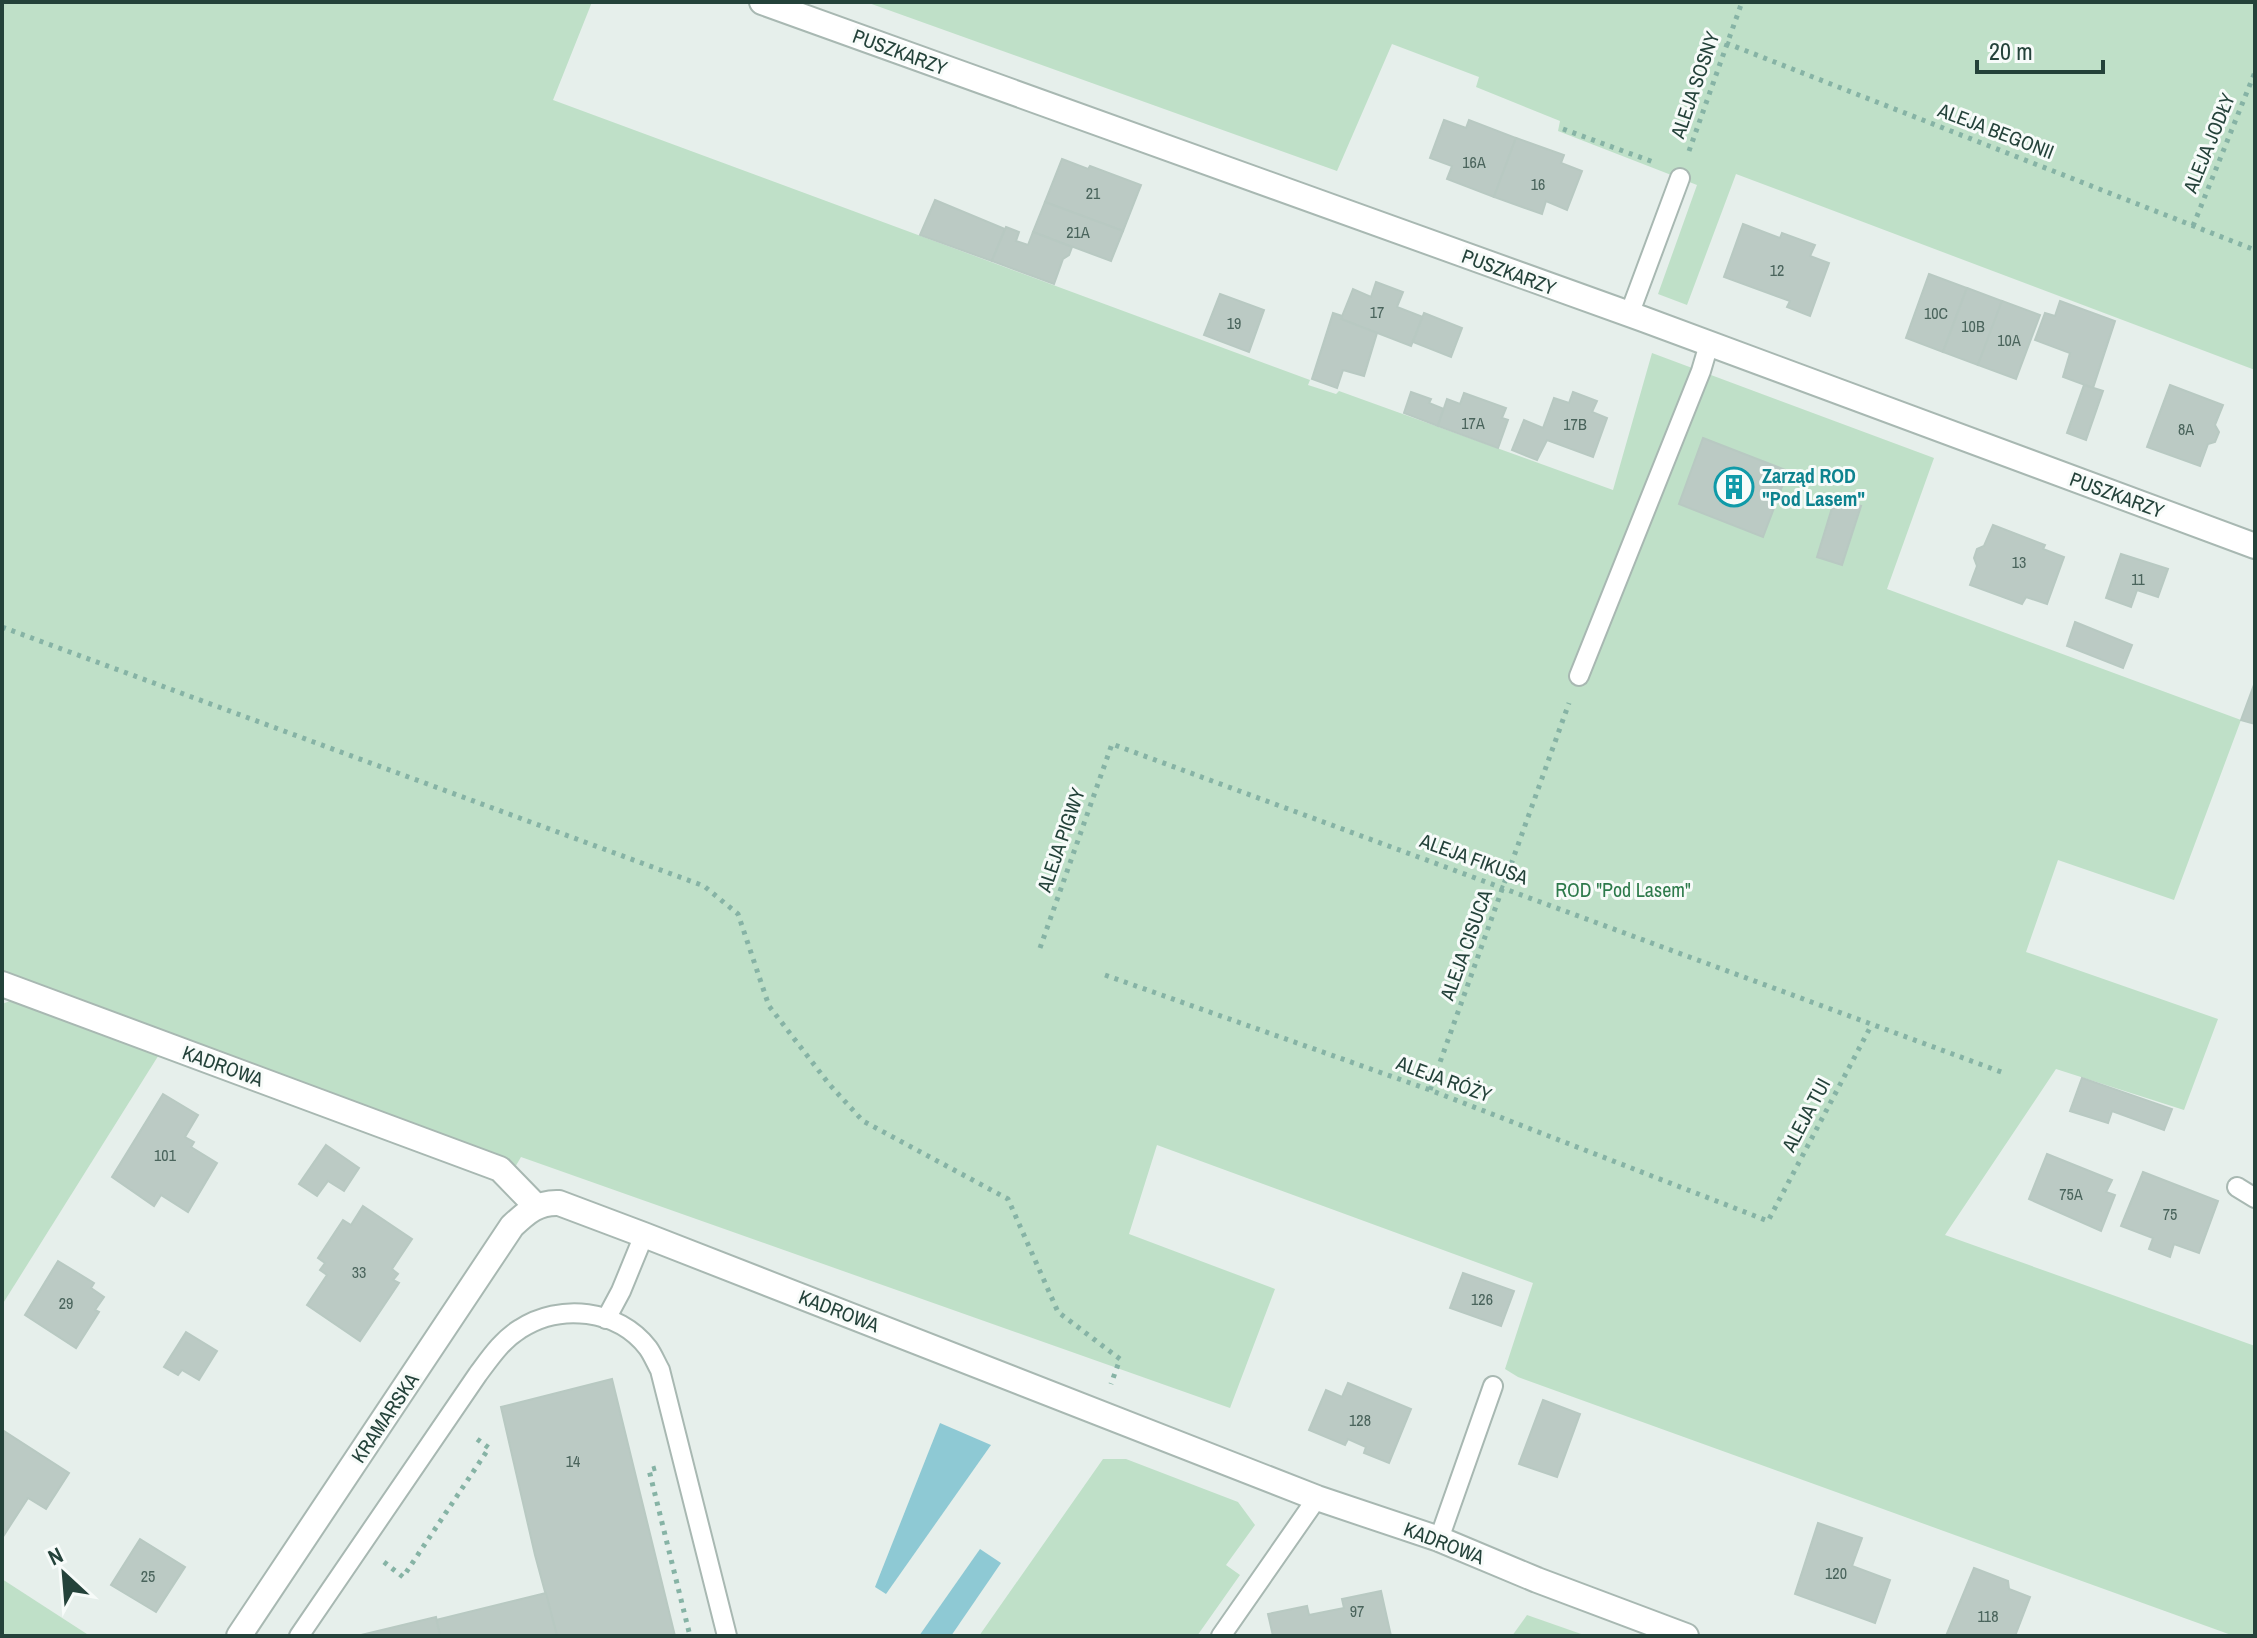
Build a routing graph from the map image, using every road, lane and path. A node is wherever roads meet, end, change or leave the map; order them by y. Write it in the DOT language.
graph roads {
  1 [pos="762,2"];
  2 [pos="1742,2"];
  3 [pos="1726,43"];
  4 [pos="2255,72"];
  5 [pos="1563,129"];
  6 [pos="1681,175"];
  7 [pos="2193,226"];
  8 [pos="2255,250"];
  9 [pos="1629,315"];
  10 [pos="1709,344"];
  11 [pos="2255,546"];
  12 [pos="2,627"];
  13 [pos="1579,676"];
  14 [pos="1112,744"];
  15 [pos="1504,887"];
  16 [pos="1040,948"];
  17 [pos="1105,975"];
  18 [pos="2,984"];
  19 [pos="1872,1024"];
  20 [pos="2004,1073"];
  21 [pos="1430,1090"];
  22 [pos="2237,1187"];
  23 [pos="2255,1198"];
  24 [pos="536,1206"];
  25 [pos="1768,1221"];
  26 [pos="644,1235"];
  27 [pos="606,1319"];
  28 [pos="1493,1386"];
  29 [pos="1100,1413"];
  30 [pos="464,1429"];
  31 [pos="651,1479"];
  32 [pos="1317,1498"];
  33 [pos="1439,1539"];
  34 [pos="376,1557"];
  35 [pos="239,1636"];
  36 [pos="299,1636"];
  37 [pos="690,1636"];
  38 [pos="727,1636"];
  39 [pos="1221,1636"];
  40 [pos="1686,1636"];
  1 -- 9 [label="street, PUSZKARZY"];
  2 -- 3 [label="path, ALEJA SOSNY"];
  3 -- 6 [label="path, ALEJA SOSNY"];
  3 -- 7 [label="path, ALEJA BEGONII"];
  4 -- 7 [label="path, ALEJA JODŁY"];
  5 -- 6 [label="path"];
  6 -- 9 [label="lane"];
  7 -- 8 [label="path, ALEJA BEGONII"];
  9 -- 10 [label="street, PUSZKARZY"];
  10 -- 11 [label="street, PUSZKARZY"];
  10 -- 13 [label="lane"];
  12 -- 29 [label="path"];
  13 -- 15 [label="path, ALEJA CISUCA"];
  14 -- 15 [label="path, ALEJA FIKUSA"];
  14 -- 16 [label="path, ALEJA PIGWY"];
  15 -- 19 [label="path, ALEJA FIKUSA"];
  15 -- 21 [label="path, ALEJA CISUCA"];
  17 -- 21 [label="path, ALEJA RÓŻY"];
  18 -- 24 [label="street, KADROWA"];
  19 -- 20 [label="path, ALEJA FIKUSA"];
  19 -- 25 [label="path, ALEJA TUI"];
  21 -- 25 [label="path, ALEJA RÓŻY"];
  22 -- 23 [label="lane"];
  24 -- 26 [label="street, KADROWA"];
  24 -- 35 [label="street, KRAMARSKA"];
  26 -- 27 [label="lane"];
  26 -- 29 [label="street, KADROWA"];
  27 -- 36 [label="lane"];
  27 -- 38 [label="lane"];
  28 -- 33 [label="lane"];
  29 -- 32 [label="street, KADROWA"];
  30 -- 34 [label="path"];
  31 -- 37 [label="path"];
  32 -- 33 [label="street, KADROWA"];
  32 -- 39 [label="lane"];
  33 -- 40 [label="street, KADROWA"];
}
